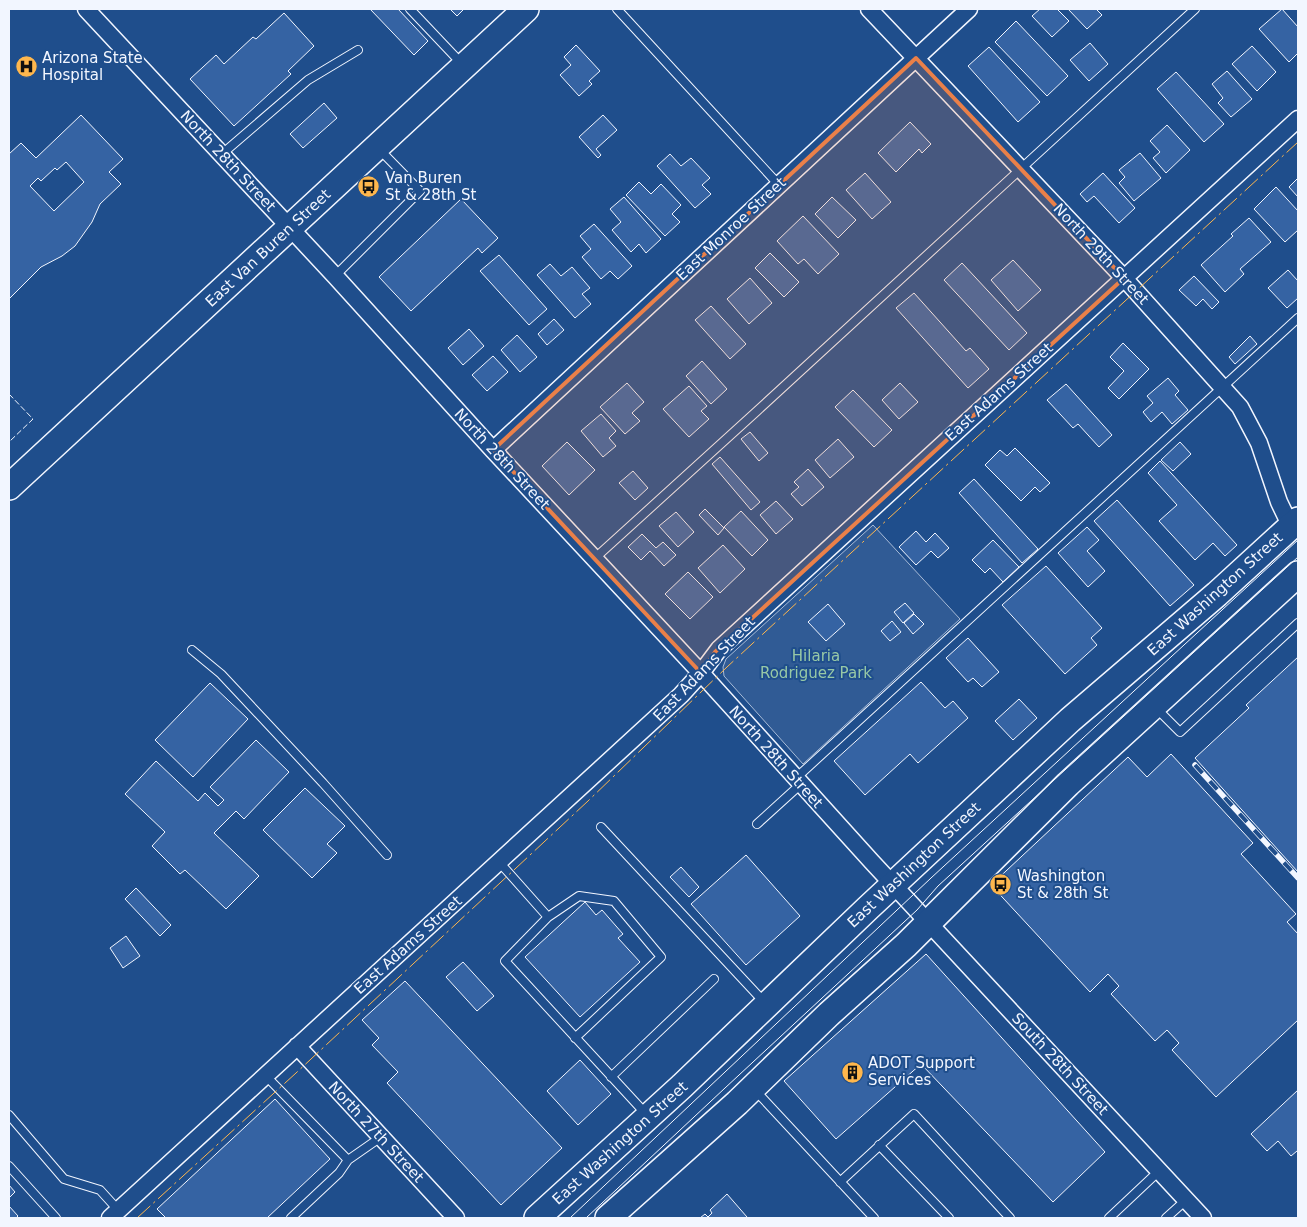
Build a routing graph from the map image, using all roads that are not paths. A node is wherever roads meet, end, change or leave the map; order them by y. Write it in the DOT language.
graph roads {
  1 [pos="86,9"];
  2 [pos="410,9"];
  3 [pos="526,9"];
  4 [pos="618,9"];
  5 [pos="869,9"];
  6 [pos="969,9"];
  7 [pos="1195,9"];
  8 [pos="358,50"];
  9 [pos="916,58"];
  10 [pos="464,66"];
  11 [pos="1298,119"];
  12 [pos="377,147"];
  13 [pos="222,154"];
  14 [pos="1021,169"];
  15 [pos="779,185"];
  16 [pos="290,228"];
  17 [pos="334,276"];
  18 [pos="1124,278"];
  19 [pos="1298,318"];
  20 [pos="1222,388"];
  21 [pos="493,450"];
  22 [pos="9,487"];
  23 [pos="1294,523"];
  24 [pos="594,558"];
  25 [pos="1298,574"];
  26 [pos="1298,623"];
  27 [pos="192,650"];
  28 [pos="700,674"];
  29 [pos="1154,706"];
  30 [pos="799,781"];
  31 [pos="757,824"];
  32 [pos="601,827"];
  33 [pos="387,855"];
  34 [pos="499,862"];
  35 [pos="893,885"];
  36 [pos="923,916"];
  37 [pos="548,917"];
  38 [pos="714,979"];
  39 [pos="767,1004"];
  40 [pos="575,1038"];
  41 [pos="297,1046"];
  42 [pos="266,1075"];
  43 [pos="611,1077"];
  44 [pos="753,1088"];
  45 [pos="9,1115"];
  46 [pos="648,1117"];
  47 [pos="381,1137"];
  48 [pos="879,1145"];
  49 [pos="348,1160"];
  50 [pos="9,1166"];
  51 [pos="1159,1171"];
  52 [pos="840,1182"];
  53 [pos="1186,1200"];
  54 [pos="114,1214"];
  55 [pos="56,1218"];
  56 [pos="291,1218"];
  57 [pos="456,1218"];
  58 [pos="537,1218"];
  59 [pos="608,1218"];
  60 [pos="874,1218"];
  61 [pos="949,1218"];
  62 [pos="1010,1218"];
  63 [pos="1109,1218"];
  64 [pos="1166,1218"];
  65 [pos="1203,1218"];
  1 -- 13 [label="street, North 28th Street"];
  2 -- 10 [label="lane"];
  3 -- 10 [label="main road, East Van Buren Street"];
  4 -- 15 [label="lane"];
  5 -- 9 [label="street, North 29th Street"];
  6 -- 9 [label="street, East Monroe Street"];
  7 -- 14 [label="lane"];
  8 -- 13 [label="lane"];
  9 -- 14 [label="street, North 29th Street"];
  9 -- 15 [label="street, East Monroe Street"];
  10 -- 12 [label="main road, East Van Buren Street"];
  11 -- 18 [label="street, East Adams Street"];
  12 -- 16 [label="main road, East Van Buren Street"];
  12 -- 17 [label="lane"];
  13 -- 16 [label="street, North 28th Street"];
  14 -- 18 [label="street, North 29th Street"];
  14 -- 24 [label="lane"];
  15 -- 21 [label="street, East Monroe Street"];
  16 -- 17 [label="street, North 28th Street"];
  16 -- 22 [label="main road, East Van Buren Street"];
  17 -- 21 [label="street, North 28th Street"];
  18 -- 20 [label="street, North 29th Street"];
  18 -- 28 [label="street, East Adams Street"];
  19 -- 20 [label="lane"];
  20 -- 23 [label="street, North 29th Street"];
  20 -- 30 [label="lane"];
  21 -- 24 [label="street, North 28th Street"];
  23 -- 35 [label="main road, East Washington Street"];
  24 -- 28 [label="street, North 28th Street"];
  25 -- 29 [label="main road"];
  26 -- 29 [label="lane"];
  27 -- 33 [label="lane"];
  28 -- 30 [label="street, North 28th Street"];
  28 -- 34 [label="street, East Adams Street"];
  29 -- 36 [label="main road"];
  30 -- 31 [label="lane"];
  30 -- 35 [label="street, North 28th Street"];
  32 -- 39 [label="lane"];
  34 -- 37 [label="lane"];
  34 -- 41 [label="street, East Adams Street"];
  35 -- 36 [label="street, North 28th Street"];
  35 -- 39 [label="main road, East Washington Street"];
  36 -- 44 [label="main road"];
  36 -- 51 [label="street, South 28th Street"];
  37 -- 40 [label="lane"];
  37 -- 40 [label="lane"];
  38 -- 43 [label="lane"];
  39 -- 46 [label="main road, East Washington Street"];
  40 -- 43 [label="lane"];
  41 -- 42 [label="street, East Adams Street"];
  41 -- 47 [label="street, North 27th Street"];
  42 -- 49 [label="lane"];
  42 -- 54 [label="street, East Adams Street"];
  43 -- 46 [label="lane"];
  44 -- 52 [label="lane"];
  44 -- 59 [label="main road"];
  45 -- 54 [label="lane"];
  46 -- 58 [label="main road, East Washington Street"];
  47 -- 49 [label="lane"];
  47 -- 57 [label="street, North 27th Street"];
  48 -- 52 [label="lane"];
  48 -- 61 [label="lane"];
  48 -- 62 [label="lane"];
  49 -- 56 [label="lane"];
  50 -- 55 [label="lane"];
  51 -- 53 [label="street, South 28th Street"];
  51 -- 63 [label="lane"];
  52 -- 60 [label="lane"];
  53 -- 64 [label="lane"];
  53 -- 65 [label="street, South 28th Street"];
}
